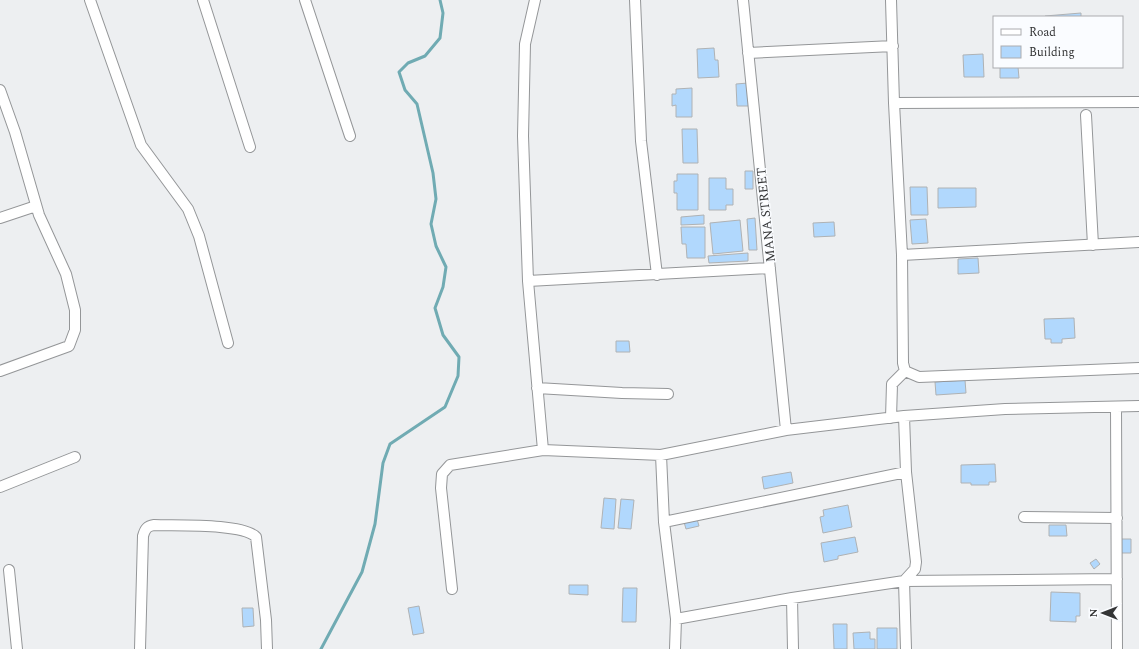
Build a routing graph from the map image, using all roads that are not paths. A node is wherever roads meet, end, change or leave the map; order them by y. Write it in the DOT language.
graph roads {
  1 [pos="90,0"];
  2 [pos="215,0"];
  3 [pos="305,0"];
  4 [pos="535,0"];
  5 [pos="635,0"];
  6 [pos="743,0"];
  7 [pos="891,0"];
  8 [pos="204,3"];
  9 [pos="893,46"];
  10 [pos="748,53"];
  11 [pos="0,90"];
  12 [pos="1139,102"];
  13 [pos="894,103"];
  14 [pos="2,104"];
  15 [pos="1086,115"];
  16 [pos="350,136"];
  17 [pos="250,147"];
  18 [pos="36,206"];
  19 [pos="0,218"];
  20 [pos="1139,242"];
  21 [pos="1093,245"];
  22 [pos="902,255"];
  23 [pos="770,268"];
  24 [pos="657,275"];
  25 [pos="528,281"];
  26 [pos="228,343"];
  27 [pos="1139,368"];
  28 [pos="0,371"];
  29 [pos="905,371"];
  30 [pos="537,388"];
  31 [pos="668,394"];
  32 [pos="1139,406"];
  33 [pos="1116,407"];
  34 [pos="904,416"];
  35 [pos="892,418"];
  36 [pos="786,430"];
  37 [pos="543,450"];
  38 [pos="661,455"];
  39 [pos="75,457"];
  40 [pos="906,472"];
  41 [pos="0,487"];
  42 [pos="1024,517"];
  43 [pos="1117,518"];
  44 [pos="664,522"];
  45 [pos="9,570"];
  46 [pos="1117,579"];
  47 [pos="904,580"];
  48 [pos="452,590"];
  49 [pos="792,598"];
  50 [pos="676,619"];
  51 [pos="17,649"];
  52 [pos="140,649"];
  53 [pos="267,649"];
  54 [pos="675,649"];
  55 [pos="793,649"];
  56 [pos="906,649"];
  57 [pos="1117,649"];
  1 -- 26 [label="street"];
  2 -- 8 [label="street"];
  3 -- 16 [label="street"];
  4 -- 25 [label="street"];
  5 -- 24 [label="street"];
  6 -- 10 [label="street, MANA STREET"];
  7 -- 9 [label="street"];
  8 -- 17 [label="street"];
  9 -- 10 [label="street"];
  9 -- 13 [label="street"];
  10 -- 23 [label="street, MANA STREET"];
  11 -- 14 [label="street"];
  12 -- 13 [label="street"];
  13 -- 22 [label="street"];
  14 -- 18 [label="street"];
  15 -- 21 [label="street"];
  18 -- 19 [label="street"];
  18 -- 28 [label="street"];
  20 -- 21 [label="street"];
  21 -- 22 [label="street"];
  22 -- 29 [label="street"];
  23 -- 24 [label="street"];
  23 -- 36 [label="street, MANA STREET"];
  24 -- 25 [label="street"];
  25 -- 30 [label="street"];
  27 -- 29 [label="street"];
  29 -- 35 [label="street"];
  30 -- 31 [label="street"];
  30 -- 37 [label="street"];
  32 -- 33 [label="street"];
  33 -- 34 [label="street"];
  33 -- 43 [label="street"];
  34 -- 35 [label="street"];
  34 -- 40 [label="street"];
  35 -- 36 [label="street"];
  36 -- 38 [label="street"];
  37 -- 38 [label="street"];
  37 -- 48 [label="street"];
  38 -- 44 [label="street"];
  39 -- 41 [label="street"];
  40 -- 44 [label="street"];
  40 -- 47 [label="street"];
  42 -- 43 [label="street"];
  43 -- 46 [label="street"];
  44 -- 50 [label="street"];
  45 -- 51 [label="street"];
  46 -- 47 [label="street"];
  46 -- 57 [label="street"];
  47 -- 49 [label="street"];
  47 -- 56 [label="street"];
  49 -- 50 [label="street"];
  49 -- 55 [label="street"];
  50 -- 54 [label="street"];
  52 -- 53 [label="street"];
}
